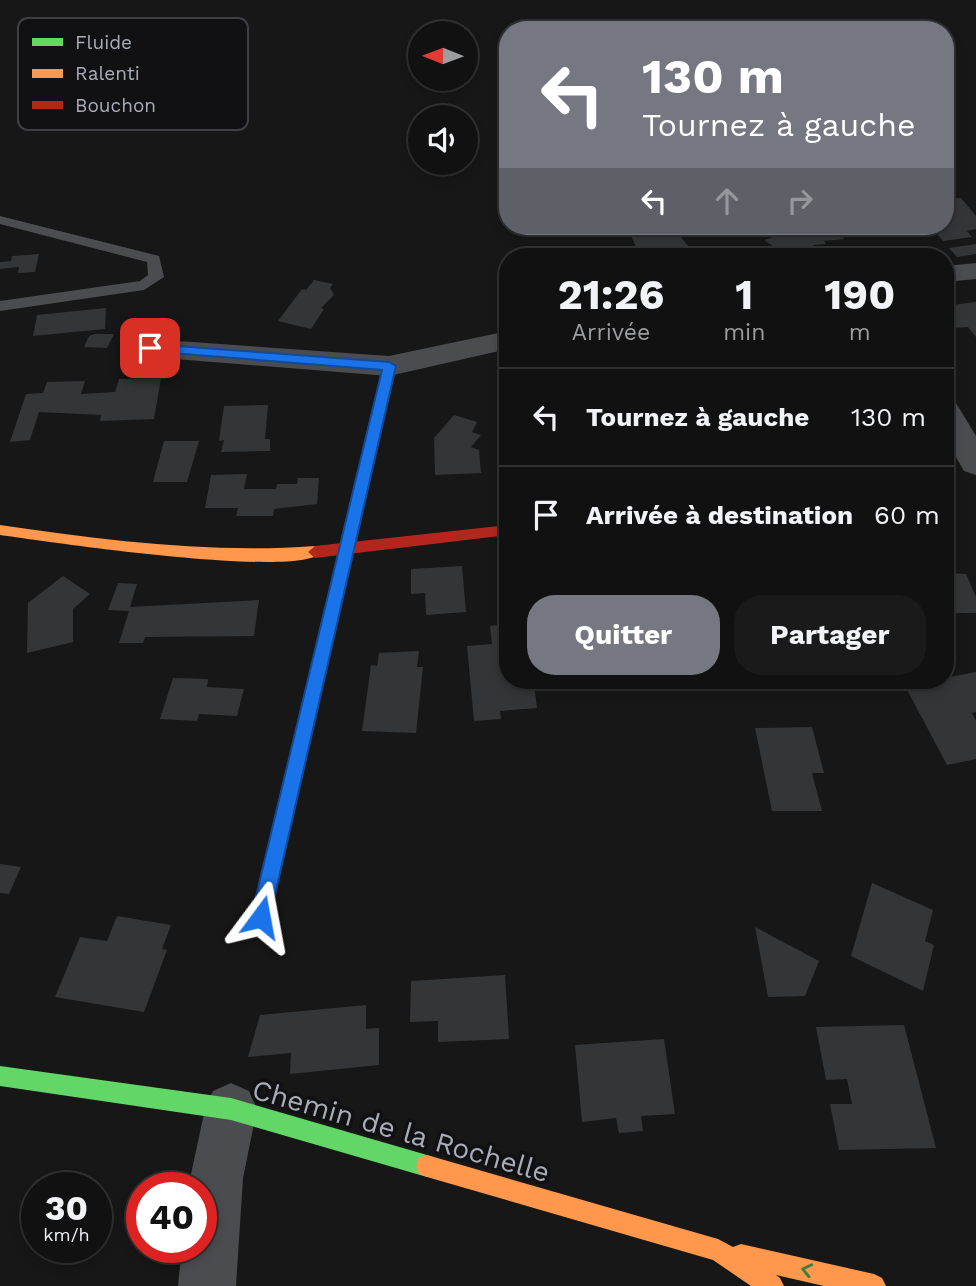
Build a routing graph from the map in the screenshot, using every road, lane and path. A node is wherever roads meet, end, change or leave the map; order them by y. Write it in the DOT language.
graph roads {
  1 [pos="0,220"];
  2 [pos="976,271"];
  3 [pos="954,273"];
  4 [pos="0,306"];
  5 [pos="499,342"];
  6 [pos="150,348"];
  7 [pos="389,366"];
  8 [pos="954,426"];
  9 [pos="976,463"];
  10 [pos="0,530"];
  11 [pos="499,531"];
  12 [pos="345,551"];
  13 [pos="261,917"];
  14 [pos="0,1076"];
  15 [pos="231,1109"];
  16 [pos="718,1250"];
  17 [pos="207,1286"];
  18 [pos="772,1286"];
  19 [pos="874,1286"];
  1 -- 4 [label="lane"];
  2 -- 3 [label="street"];
  5 -- 7 [label="street"];
  6 -- 7 [label="street"];
  7 -- 12 [label="street"];
  8 -- 9 [label="street"];
  10 -- 12 [label="street"];
  11 -- 12 [label="street"];
  12 -- 13 [label="street"];
  14 -- 15 [label="street, Chemin de la Rochelle"];
  15 -- 16 [label="street, Chemin de la Rochelle"];
  15 -- 17 [label="street"];
  16 -- 18 [label="street, Chemin de la Rochelle"];
  19 -- 16 [label="street, one-way"];
}
